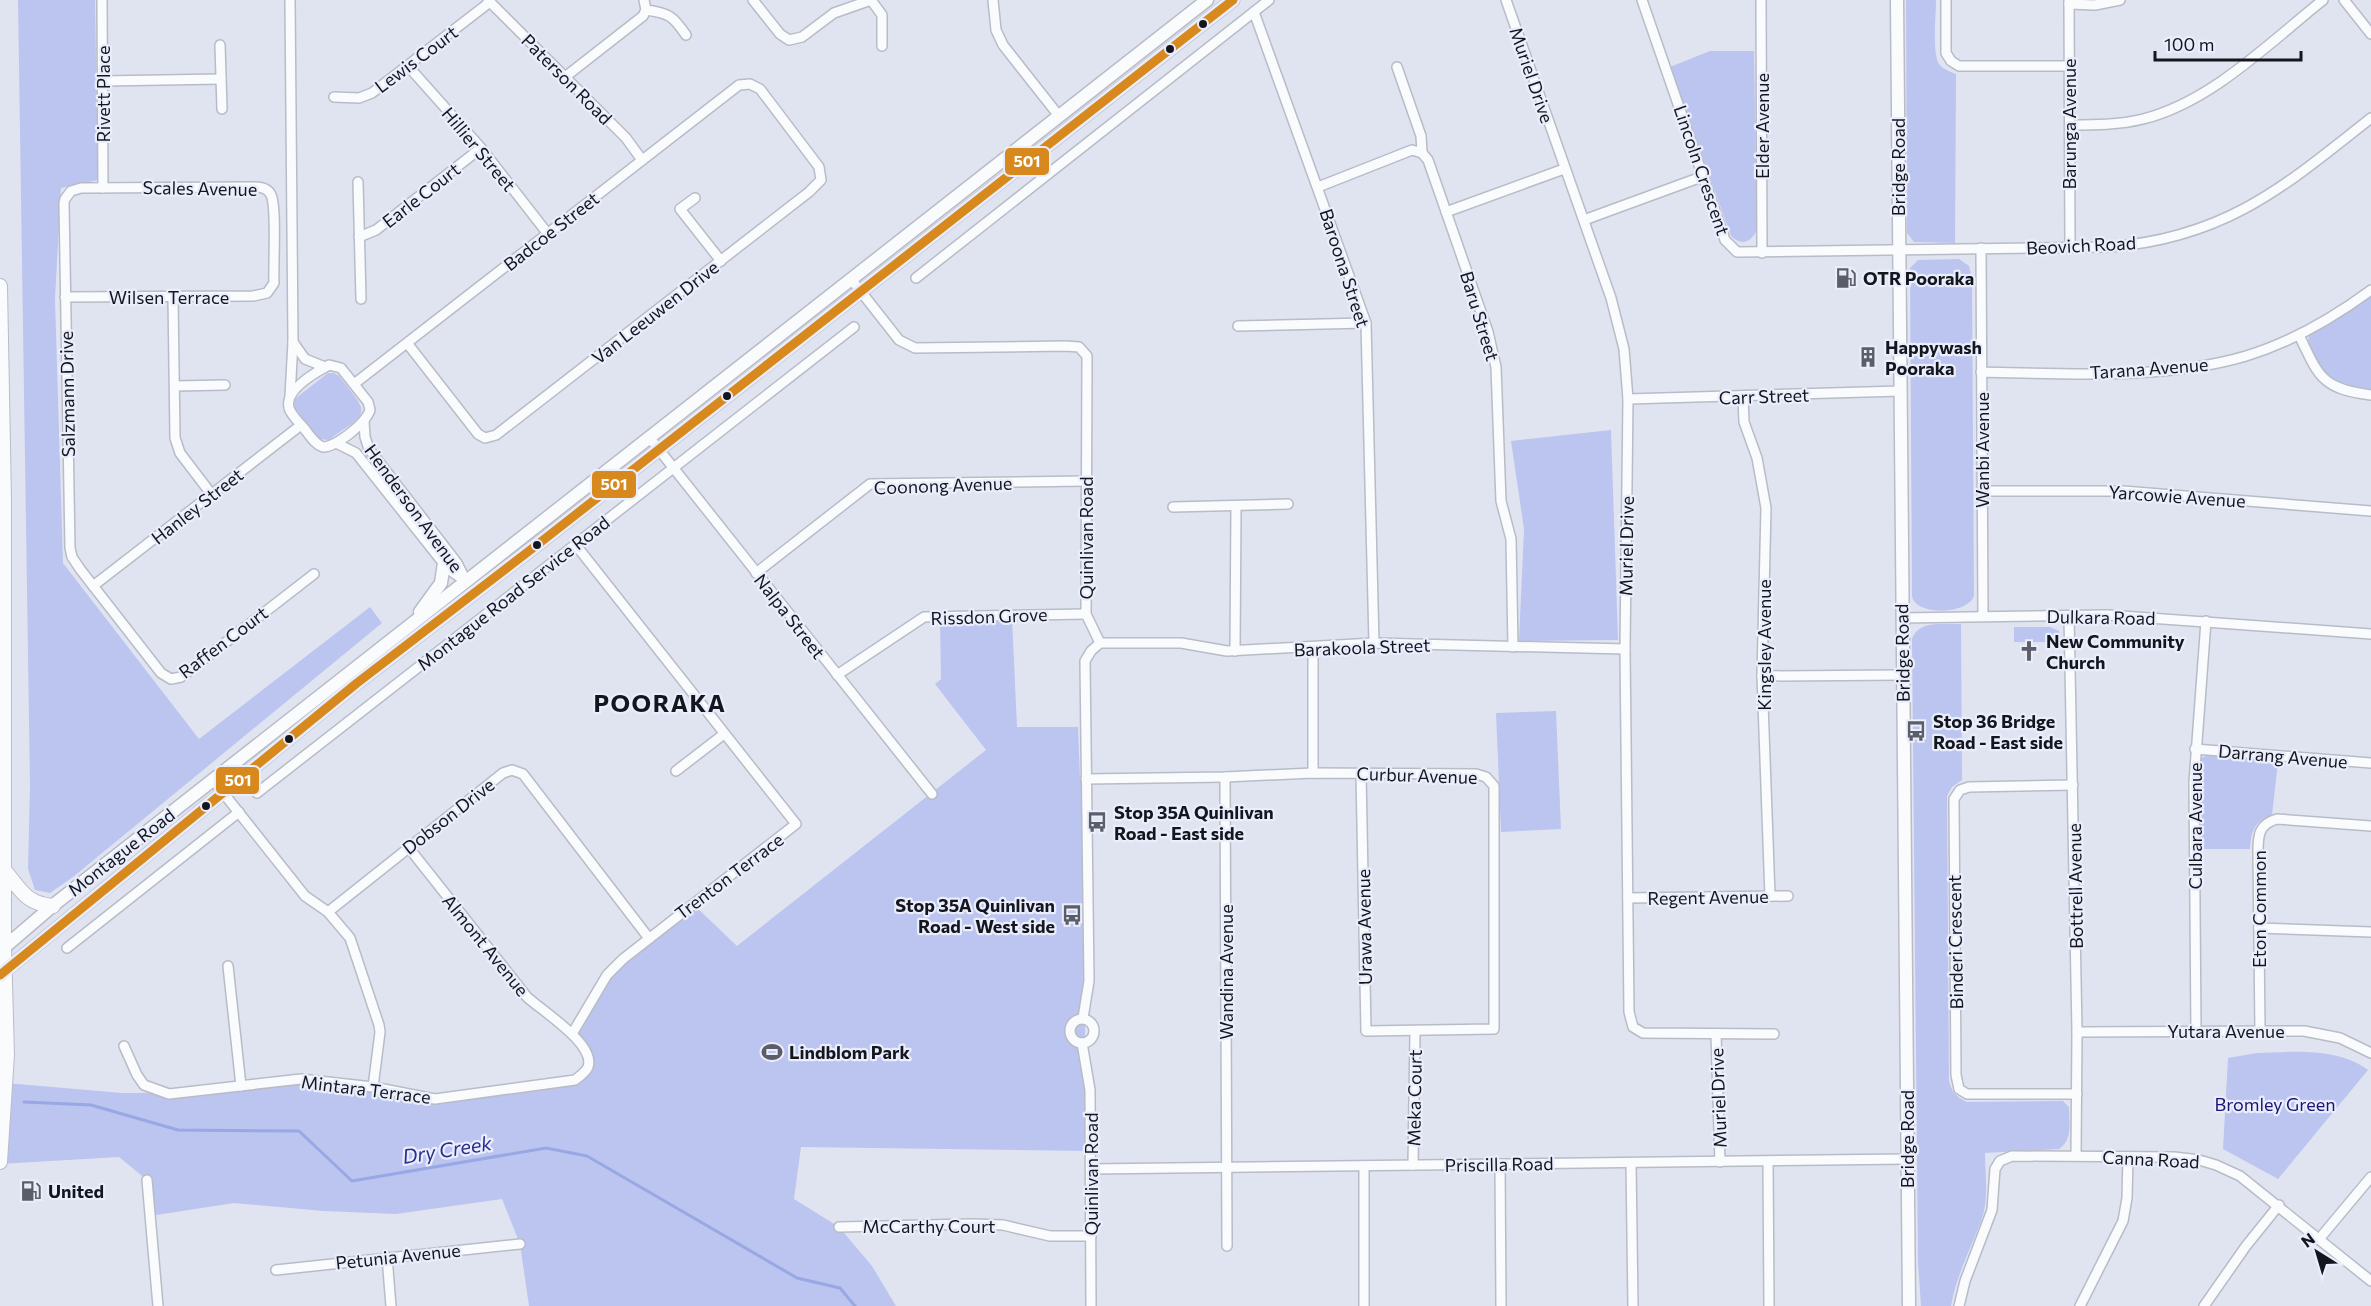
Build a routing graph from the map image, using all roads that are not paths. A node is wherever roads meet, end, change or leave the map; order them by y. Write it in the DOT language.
graph roads {
  1 [pos="102,0"];
  2 [pos="644,0"];
  3 [pos="753,0"];
  4 [pos="871,0"];
  5 [pos="993,0"];
  6 [pos="1207,0"];
  7 [pos="1233,0"];
  8 [pos="1269,0"];
  9 [pos="1506,0"];
  10 [pos="1642,0"];
  11 [pos="1761,0"];
  12 [pos="1897,0"];
  13 [pos="1946,0"];
  14 [pos="2120,0"];
  15 [pos="2323,0"];
  16 [pos="2344,0"];
  17 [pos="289,1"];
  18 [pos="489,1"];
  19 [pos="2069,2"];
  20 [pos="646,10"];
  21 [pos="1254,12"];
  22 [pos="2371,34"];
  23 [pos="686,36"];
  24 [pos="220,45"];
  25 [pos="882,46"];
  26 [pos="408,66"];
  27 [pos="2069,66"];
  28 [pos="1397,67"];
  29 [pos="565,77"];
  30 [pos="221,79"];
  31 [pos="103,81"];
  32 [pos="750,84"];
  33 [pos="334,97"];
  34 [pos="222,109"];
  35 [pos="1059,116"];
  36 [pos="2371,118"];
  37 [pos="2070,125"];
  38 [pos="1069,129"];
  39 [pos="481,148"];
  40 [pos="1422,153"];
  41 [pos="642,160"];
  42 [pos="1564,169"];
  43 [pos="1704,176"];
  44 [pos="358,182"];
  45 [pos="1318,187"];
  46 [pos="104,188"];
  47 [pos="67,195"];
  48 [pos="695,198"];
  49 [pos="1446,212"];
  50 [pos="1584,220"];
  51 [pos="548,234"];
  52 [pos="359,237"];
  53 [pos="1981,248"];
  54 [pos="2070,248"];
  55 [pos="1898,250"];
  56 [pos="1762,253"];
  57 [pos="721,261"];
  58 [pos="916,278"];
  59 [pos="851,279"];
  60 [pos="0,286"];
  61 [pos="270,290"];
  62 [pos="2371,290"];
  63 [pos="861,291"];
  64 [pos="65,297"];
  65 [pos="173,297"];
  66 [pos="361,299"];
  67 [pos="1366,323"];
  68 [pos="1238,326"];
  69 [pos="854,327"];
  70 [pos="2299,335"];
  71 [pos="293,342"];
  72 [pos="407,343"];
  73 [pos="325,367"];
  74 [pos="1981,372"];
  75 [pos="354,384"];
  76 [pos="225,385"];
  77 [pos="174,386"];
  78 [pos="1901,391"];
  79 [pos="2371,395"];
  80 [pos="290,396"];
  81 [pos="1743,397"];
  82 [pos="1628,399"];
  83 [pos="364,421"];
  84 [pos="302,425"];
  85 [pos="649,437"];
  86 [pos="336,443"];
  87 [pos="659,449"];
  88 [pos="674,467"];
  89 [pos="1087,481"];
  90 [pos="1983,491"];
  91 [pos="212,495"];
  92 [pos="1288,504"];
  93 [pos="1173,507"];
  94 [pos="1236,507"];
  95 [pos="2371,511"];
  96 [pos="575,544"];
  97 [pos="444,563"];
  98 [pos="756,573"];
  99 [pos="314,574"];
  100 [pos="466,581"];
  101 [pos="93,586"];
  102 [pos="475,593"];
  103 [pos="1086,614"];
  104 [pos="1983,616"];
  105 [pos="2069,616"];
  106 [pos="1902,618"];
  107 [pos="2206,621"];
  108 [pos="410,625"];
  109 [pos="2371,634"];
  110 [pos="1100,643"];
  111 [pos="1374,643"];
  112 [pos="1513,647"];
  113 [pos="1312,648"];
  114 [pos="1625,649"];
  115 [pos="1235,651"];
  116 [pos="837,675"];
  117 [pos="1902,675"];
  118 [pos="1762,676"];
  119 [pos="724,734"];
  120 [pos="2195,749"];
  121 [pos="2371,763"];
  122 [pos="676,771"];
  123 [pos="1313,773"];
  124 [pos="1361,773"];
  125 [pos="1225,777"];
  126 [pos="1086,779"];
  127 [pos="213,780"];
  128 [pos="2073,785"];
  129 [pos="223,792"];
  130 [pos="257,793"];
  131 [pos="932,794"];
  132 [pos="239,812"];
  133 [pos="2371,826"];
  134 [pos="409,848"];
  135 [pos="4,870"];
  136 [pos="1770,896"];
  137 [pos="1788,896"];
  138 [pos="1628,898"];
  139 [pos="53,906"];
  140 [pos="328,912"];
  141 [pos="2259,928"];
  142 [pos="2371,932"];
  143 [pos="648,938"];
  144 [pos="67,948"];
  145 [pos="2,950"];
  146 [pos="228,966"];
  147 [pos="2,973"];
  148 [pos="1083,1018"];
  149 [pos="2196,1031"];
  150 [pos="2260,1031"];
  151 [pos="1415,1032"];
  152 [pos="2077,1032"];
  153 [pos="572,1034"];
  154 [pos="1716,1034"];
  155 [pos="1774,1034"];
  156 [pos="1082,1043"];
  157 [pos="124,1046"];
  158 [pos="2371,1053"];
  159 [pos="241,1086"];
  160 [pos="373,1087"];
  161 [pos="2077,1094"];
  162 [pos="2076,1156"];
  163 [pos="2128,1157"];
  164 [pos="1907,1159"];
  165 [pos="1768,1161"];
  166 [pos="0,1162"];
  167 [pos="1720,1162"];
  168 [pos="1631,1163"];
  169 [pos="1500,1164"];
  170 [pos="1413,1165"];
  171 [pos="1364,1166"];
  172 [pos="1227,1167"];
  173 [pos="1091,1169"];
  174 [pos="2371,1177"];
  175 [pos="147,1180"];
  176 [pos="2279,1205"];
  177 [pos="839,1227"];
  178 [pos="1091,1236"];
  179 [pos="2320,1238"];
  180 [pos="520,1244"];
  181 [pos="1227,1246"];
  182 [pos="387,1257"];
  183 [pos="276,1270"];
  184 [pos="2371,1281"];
  185 [pos="158,1306"];
  186 [pos="391,1306"];
  187 [pos="1091,1306"];
  188 [pos="1364,1306"];
  189 [pos="1502,1306"];
  190 [pos="1633,1306"];
  191 [pos="1769,1306"];
  192 [pos="1909,1306"];
  193 [pos="1959,1306"];
  194 [pos="2080,1306"];
  195 [pos="2204,1306"];
  1 -- 31 [label="street, Rivett Place"];
  2 -- 20 [label="street"];
  3 -- 4 [label="street"];
  4 -- 25 [label="street"];
  5 -- 35 [label="street"];
  6 -- 35 [label="main road, Montague Road"];
  7 -- 38 [label="main road, Montague Road"];
  8 -- 21 [label="street"];
  9 -- 42 [label="street, Muriel Drive"];
  10 -- 43 [label="street, Lincoln Crescent"];
  11 -- 56 [label="street, Elder Avenue"];
  12 -- 55 [label="main road, Bridge Road"];
  13 -- 27 [label="street"];
  14 -- 19 [label="street"];
  15 -- 37 [label="street"];
  16 -- 22 [label="street"];
  17 -- 71 [label="street"];
  18 -- 26 [label="street, Lewis Court"];
  18 -- 29 [label="street, Paterson Road"];
  19 -- 27 [label="street, Barunga Avenue"];
  20 -- 23 [label="street"];
  20 -- 29 [label="street"];
  21 -- 45 [label="street, Baroona Street"];
  21 -- 58 [label="street"];
  24 -- 30 [label="street"];
  26 -- 33 [label="street, Lewis Court"];
  26 -- 39 [label="street, Hillier Street"];
  27 -- 37 [label="street, Barunga Avenue"];
  28 -- 40 [label="street, Baru Street"];
  29 -- 41 [label="street, Paterson Road"];
  30 -- 31 [label="street"];
  30 -- 34 [label="street"];
  31 -- 46 [label="street, Rivett Place"];
  32 -- 41 [label="street, Badcoe Street"];
  32 -- 57 [label="street, Van Leeuwen Drive"];
  35 -- 38 [label="main road"];
  35 -- 59 [label="main road, Montague Road"];
  36 -- 54 [label="street, Beovich Road"];
  37 -- 54 [label="street, Barunga Avenue"];
  38 -- 63 [label="main road, Montague Road"];
  39 -- 51 [label="street, Hillier Street"];
  39 -- 52 [label="street, Earle Court"];
  40 -- 45 [label="street"];
  40 -- 49 [label="street, Baru Street"];
  41 -- 51 [label="street, Badcoe Street"];
  42 -- 49 [label="street"];
  42 -- 50 [label="street, Muriel Drive"];
  43 -- 50 [label="street"];
  43 -- 56 [label="street, Lincoln Crescent"];
  44 -- 52 [label="street, Earle Court"];
  45 -- 67 [label="street, Baroona Street"];
  46 -- 47 [label="street, Scales Avenue"];
  46 -- 61 [label="street, Scales Avenue"];
  47 -- 64 [label="street, Salzmann Drive"];
  48 -- 57 [label="street"];
  49 -- 112 [label="street, Baru Street"];
  50 -- 82 [label="street, Muriel Drive"];
  51 -- 72 [label="street, Badcoe Street"];
  52 -- 66 [label="street, Earle Court"];
  53 -- 54 [label="street, Beovich Road"];
  53 -- 55 [label="street, Beovich Road"];
  53 -- 74 [label="street, Wanbi Avenue"];
  55 -- 56 [label="street, Lincoln Crescent"];
  55 -- 78 [label="main road, Bridge Road"];
  57 -- 72 [label="street, Van Leeuwen Drive"];
  59 -- 63 [label="street, Quinlivan Road"];
  59 -- 85 [label="main road, Montague Road"];
  60 -- 135 [label="highway"];
  61 -- 65 [label="street, Wilsen Terrace"];
  62 -- 70 [label="street, Tarana Avenue"];
  63 -- 87 [label="main road, Montague Road"];
  63 -- 89 [label="street, Quinlivan Road"];
  64 -- 65 [label="street, Wilsen Terrace"];
  64 -- 101 [label="street, Salzmann Drive"];
  65 -- 77 [label="street"];
  67 -- 68 [label="street"];
  67 -- 111 [label="street, Baroona Street"];
  69 -- 88 [label="street, Montague Road Service Road"];
  70 -- 74 [label="street, Tarana Avenue"];
  70 -- 79 [label="street"];
  71 -- 73 [label="street"];
  71 -- 80 [label="street"];
  72 -- 75 [label="street, Badcoe Street"];
  73 -- 75 [label="street"];
  73 -- 80 [label="street"];
  74 -- 90 [label="street, Wanbi Avenue"];
  75 -- 83 [label="street"];
  76 -- 77 [label="street"];
  77 -- 91 [label="street"];
  78 -- 81 [label="street, Carr Street"];
  78 -- 106 [label="main road, Bridge Road"];
  80 -- 84 [label="street"];
  81 -- 82 [label="street, Carr Street"];
  81 -- 118 [label="street, Kingsley Avenue"];
  82 -- 114 [label="street, Muriel Drive"];
  83 -- 86 [label="street"];
  83 -- 100 [label="street, Henderson Avenue"];
  84 -- 86 [label="street"];
  84 -- 91 [label="street, Hanley Street"];
  85 -- 87 [label="street, Nalpa Street"];
  85 -- 100 [label="main road, Montague Road"];
  86 -- 97 [label="street, Henderson Avenue"];
  87 -- 88 [label="street, Nalpa Street"];
  87 -- 102 [label="main road, Montague Road"];
  88 -- 96 [label="street, Montague Road Service Road"];
  88 -- 98 [label="street, Nalpa Street"];
  89 -- 98 [label="street, Coonong Avenue"];
  89 -- 103 [label="street, Quinlivan Road"];
  90 -- 95 [label="street, Yarcowie Avenue"];
  90 -- 104 [label="street, Wanbi Avenue"];
  91 -- 101 [label="street, Hanley Street"];
  92 -- 94 [label="street"];
  93 -- 94 [label="street"];
  94 -- 115 [label="street"];
  96 -- 119 [label="street, Trenton Terrace"];
  96 -- 130 [label="street, Montague Road Service Road"];
  97 -- 100 [label="street, Henderson Avenue"];
  97 -- 108 [label="main road"];
  98 -- 116 [label="street, Nalpa Street"];
  99 -- 101 [label="street, Raffen Court"];
  100 -- 102 [label="main road"];
  100 -- 108 [label="main road, Montague Road"];
  102 -- 129 [label="main road, Montague Road"];
  103 -- 110 [label="street, Quinlivan Road"];
  103 -- 116 [label="street, Rissdon Grove"];
  104 -- 105 [label="street, Dulkara Road"];
  104 -- 106 [label="street, Dulkara Road"];
  105 -- 107 [label="street, Dulkara Road"];
  105 -- 128 [label="street, Bottrell Avenue"];
  106 -- 117 [label="main road, Bridge Road"];
  107 -- 109 [label="street, Dulkara Road"];
  107 -- 120 [label="street, Culbara Avenue"];
  108 -- 127 [label="main road, Montague Road"];
  110 -- 115 [label="street, Barakoola Street"];
  110 -- 126 [label="street"];
  111 -- 112 [label="street, Barakoola Street"];
  111 -- 113 [label="street, Barakoola Street"];
  112 -- 114 [label="street, Barakoola Street"];
  113 -- 115 [label="street, Barakoola Street"];
  113 -- 123 [label="street"];
  114 -- 138 [label="street, Muriel Drive"];
  116 -- 131 [label="street, Nalpa Street"];
  117 -- 118 [label="street"];
  117 -- 164 [label="main road, Bridge Road"];
  118 -- 136 [label="street, Kingsley Avenue"];
  119 -- 122 [label="street"];
  119 -- 143 [label="street, Trenton Terrace"];
  120 -- 121 [label="street, Darrang Avenue"];
  120 -- 149 [label="street, Culbara Avenue"];
  123 -- 124 [label="street, Curbur Avenue"];
  123 -- 125 [label="street, Curbur Avenue"];
  124 -- 151 [label="street, Urawa Avenue"];
  124 -- 151 [label="street, Curbur Avenue"];
  125 -- 126 [label="street, Curbur Avenue"];
  125 -- 172 [label="street, Wandina Avenue"];
  126 -- 148 [label="street"];
  127 -- 129 [label="street"];
  127 -- 139 [label="main road, Montague Road"];
  128 -- 152 [label="street, Bottrell Avenue"];
  128 -- 161 [label="street, Binderi Crescent"];
  129 -- 132 [label="street"];
  129 -- 147 [label="main road, Montague Road"];
  132 -- 140 [label="street"];
  132 -- 144 [label="street"];
  133 -- 141 [label="street, Eton Common"];
  134 -- 140 [label="street, Dobson Drive"];
  134 -- 143 [label="street, Dobson Drive"];
  134 -- 153 [label="street, Almont Avenue"];
  135 -- 139 [label="highway"];
  135 -- 145 [label="highway"];
  136 -- 137 [label="street, Regent Avenue"];
  136 -- 138 [label="street, Regent Avenue"];
  138 -- 154 [label="street, Muriel Drive"];
  139 -- 145 [label="main road, Montague Road"];
  140 -- 160 [label="street"];
  141 -- 142 [label="street"];
  141 -- 150 [label="street, Eton Common"];
  143 -- 153 [label="street, Trenton Terrace"];
  145 -- 147 [label="highway"];
  146 -- 159 [label="street"];
  147 -- 166 [label="highway"];
  148 -- 156 [label="street"];
  148 -- 156 [label="street"];
  149 -- 150 [label="street, Yutara Avenue"];
  149 -- 152 [label="street, Yutara Avenue"];
  150 -- 158 [label="street, Yutara Avenue"];
  151 -- 170 [label="street, Meka Court"];
  152 -- 161 [label="street, Bottrell Avenue"];
  153 -- 160 [label="street, Mintara Terrace"];
  154 -- 155 [label="street, Muriel Drive"];
  154 -- 167 [label="street, Muriel Drive"];
  156 -- 173 [label="street, Quinlivan Road"];
  157 -- 159 [label="street, Mintara Terrace"];
  159 -- 160 [label="street, Mintara Terrace"];
  161 -- 162 [label="street, Bottrell Avenue"];
  162 -- 163 [label="street, Canna Road"];
  162 -- 193 [label="street, Canna Road"];
  163 -- 176 [label="street, Canna Road"];
  163 -- 194 [label="street"];
  164 -- 165 [label="street, Priscilla Road"];
  164 -- 192 [label="main road, Bridge Road"];
  165 -- 167 [label="street, Priscilla Road"];
  165 -- 191 [label="street"];
  167 -- 168 [label="street, Priscilla Road"];
  168 -- 169 [label="street, Priscilla Road"];
  168 -- 190 [label="street"];
  169 -- 170 [label="street, Priscilla Road"];
  169 -- 189 [label="street"];
  170 -- 171 [label="street, Priscilla Road"];
  171 -- 172 [label="street, Priscilla Road"];
  171 -- 188 [label="street"];
  172 -- 173 [label="street, Priscilla Road"];
  172 -- 181 [label="street, Wandina Avenue"];
  173 -- 178 [label="street, Quinlivan Road"];
  174 -- 179 [label="street"];
  175 -- 185 [label="street"];
  176 -- 179 [label="street, Canna Road"];
  176 -- 195 [label="street"];
  177 -- 178 [label="street, McCarthy Court"];
  178 -- 187 [label="street, Quinlivan Road"];
  179 -- 184 [label="street, Canna Road"];
  180 -- 182 [label="street, Petunia Avenue"];
  182 -- 183 [label="street, Petunia Avenue"];
  182 -- 186 [label="street"];
}
